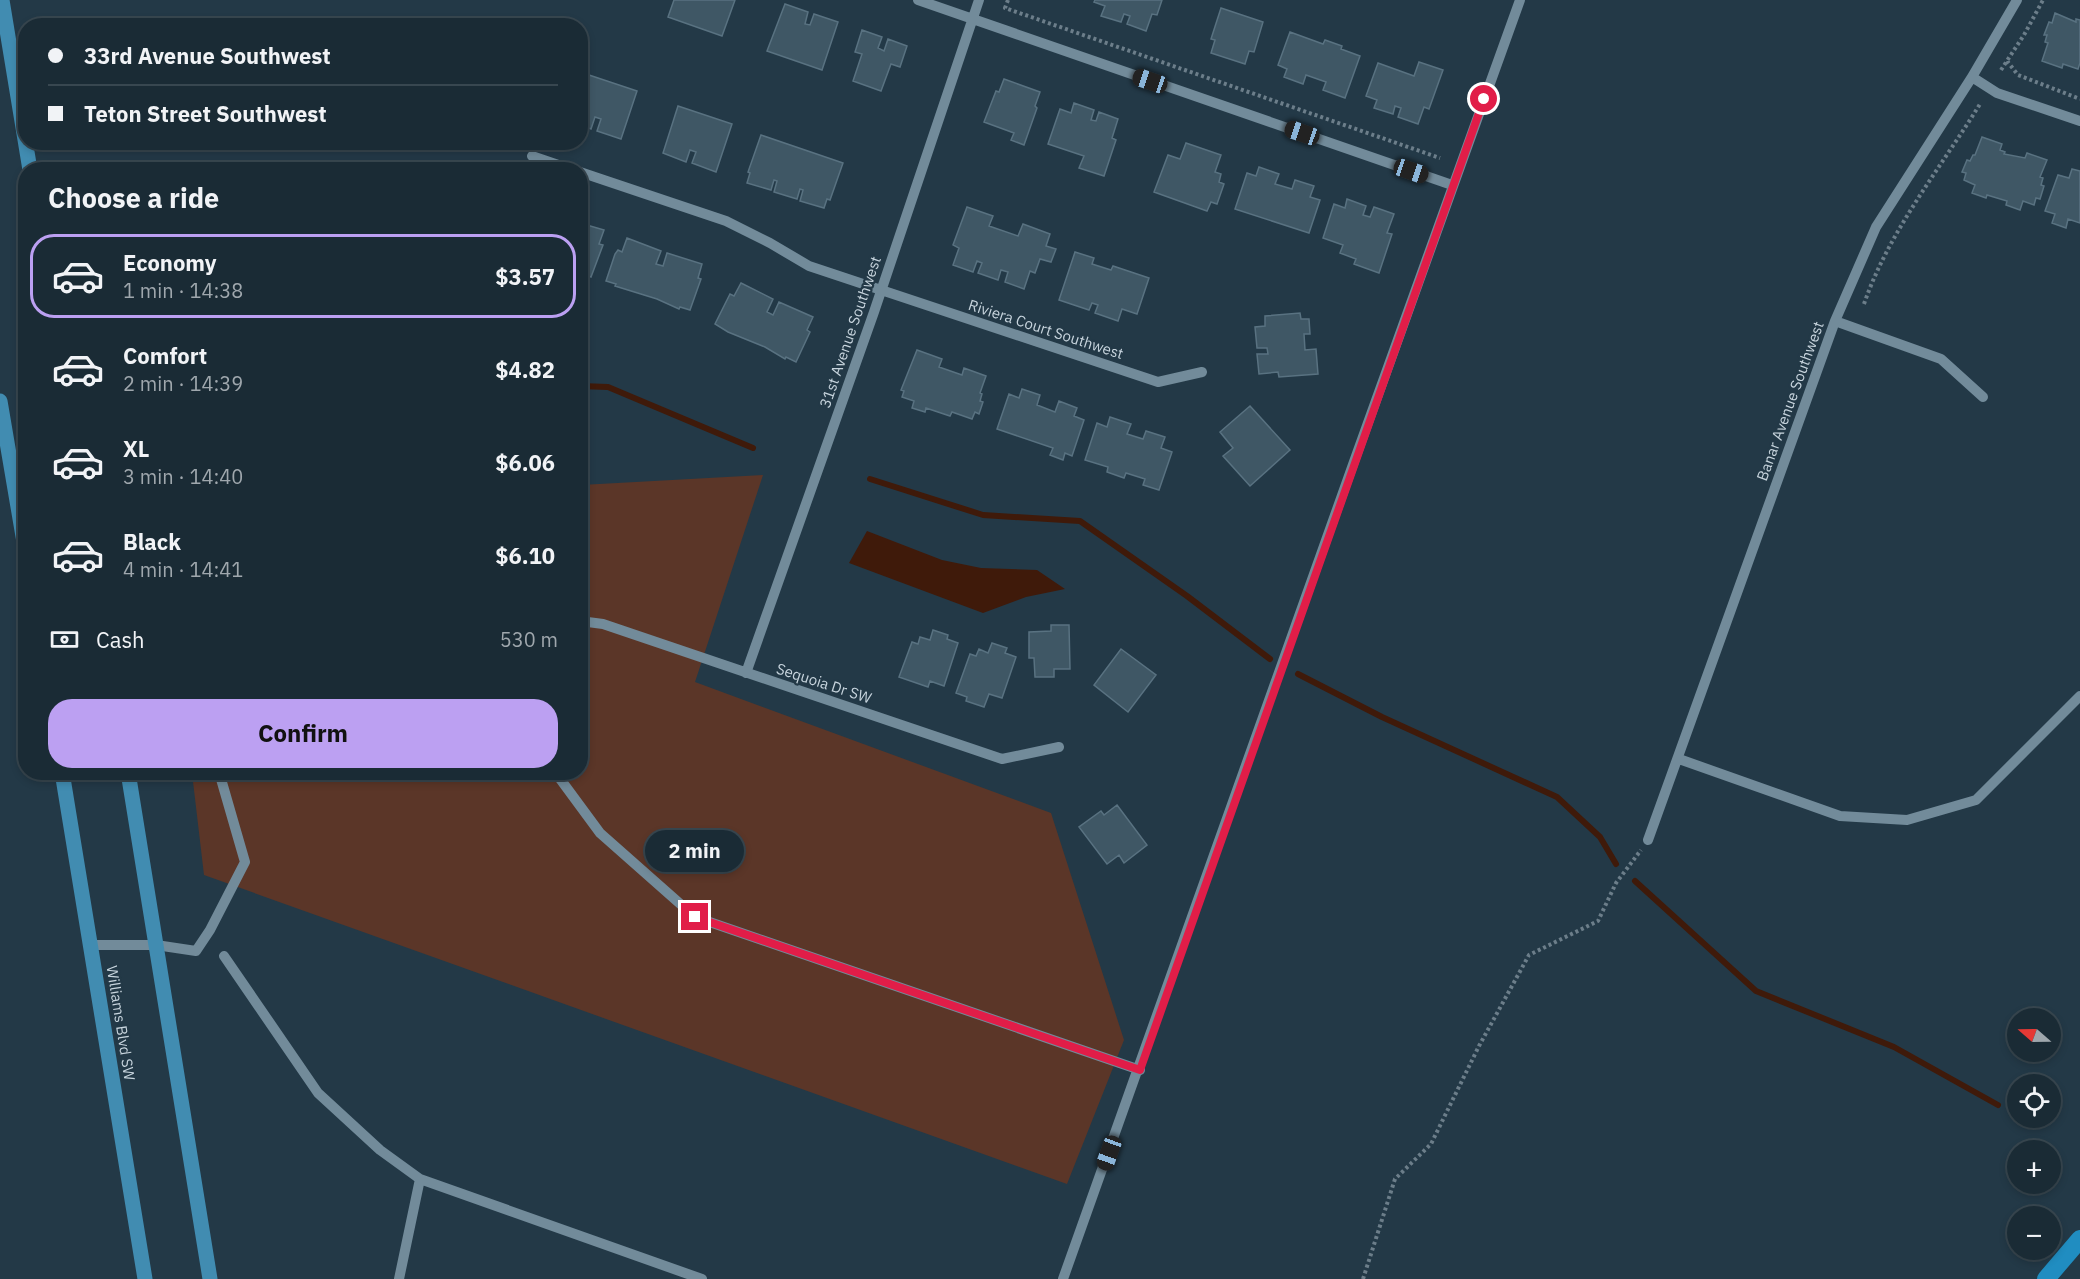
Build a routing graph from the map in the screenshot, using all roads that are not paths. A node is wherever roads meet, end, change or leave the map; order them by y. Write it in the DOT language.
graph roads {
  1 [pos="2,0"];
  2 [pos="918,0"];
  3 [pos="979,0"];
  4 [pos="1520,0"];
  5 [pos="2017,0"];
  6 [pos="973,19"];
  7 [pos="1972,77"];
  8 [pos="18,97"];
  9 [pos="2080,122"];
  10 [pos="532,156"];
  11 [pos="550,162"];
  12 [pos="588,175"];
  13 [pos="1452,185"];
  14 [pos="881,290"];
  15 [pos="1835,321"];
  16 [pos="1202,372"];
  17 [pos="1983,397"];
  18 [pos="0,400"];
  19 [pos="18,507"];
  20 [pos="588,622"];
  21 [pos="746,673"];
  22 [pos="2080,696"];
  23 [pos="1059,747"];
  24 [pos="1679,759"];
  25 [pos="63,780"];
  26 [pos="129,780"];
  27 [pos="221,780"];
  28 [pos="561,780"];
  29 [pos="1648,840"];
  30 [pos="90,945"];
  31 [pos="156,945"];
  32 [pos="224,956"];
  33 [pos="1140,1070"];
  34 [pos="420,1179"];
  35 [pos="2080,1239"];
  36 [pos="145,1279"];
  37 [pos="210,1279"];
  38 [pos="399,1279"];
  39 [pos="702,1279"];
  40 [pos="1063,1279"];
  41 [pos="2046,1279"];
  1 -- 8 [label="main road"];
  2 -- 6 [label="street"];
  3 -- 6 [label="street, 31st Avenue Southwest"];
  4 -- 13 [label="street"];
  5 -- 7 [label="street, Banar Avenue Southwest"];
  6 -- 13 [label="street"];
  6 -- 14 [label="street, 31st Avenue Southwest"];
  7 -- 9 [label="street"];
  7 -- 15 [label="street, Banar Avenue Southwest"];
  10 -- 11 [label="street"];
  12 -- 14 [label="street, Riviera Court Southwest"];
  13 -- 33 [label="street"];
  14 -- 16 [label="street, Riviera Court Southwest"];
  14 -- 21 [label="street, 31st Avenue Southwest"];
  15 -- 17 [label="street"];
  15 -- 24 [label="street, Banar Avenue Southwest"];
  18 -- 19 [label="main road"];
  20 -- 21 [label="street, Sequoia Dr SW"];
  21 -- 23 [label="street, Sequoia Dr SW"];
  22 -- 24 [label="street"];
  24 -- 29 [label="street, Banar Avenue Southwest"];
  25 -- 30 [label="main road, Williams Blvd SW"];
  26 -- 31 [label="main road"];
  27 -- 31 [label="street"];
  28 -- 33 [label="street"];
  30 -- 31 [label="street"];
  30 -- 36 [label="main road, Williams Blvd SW"];
  31 -- 37 [label="main road"];
  32 -- 34 [label="street"];
  33 -- 40 [label="street"];
  34 -- 38 [label="street"];
  34 -- 39 [label="street"];
  35 -- 41 [label="highway"];
}
